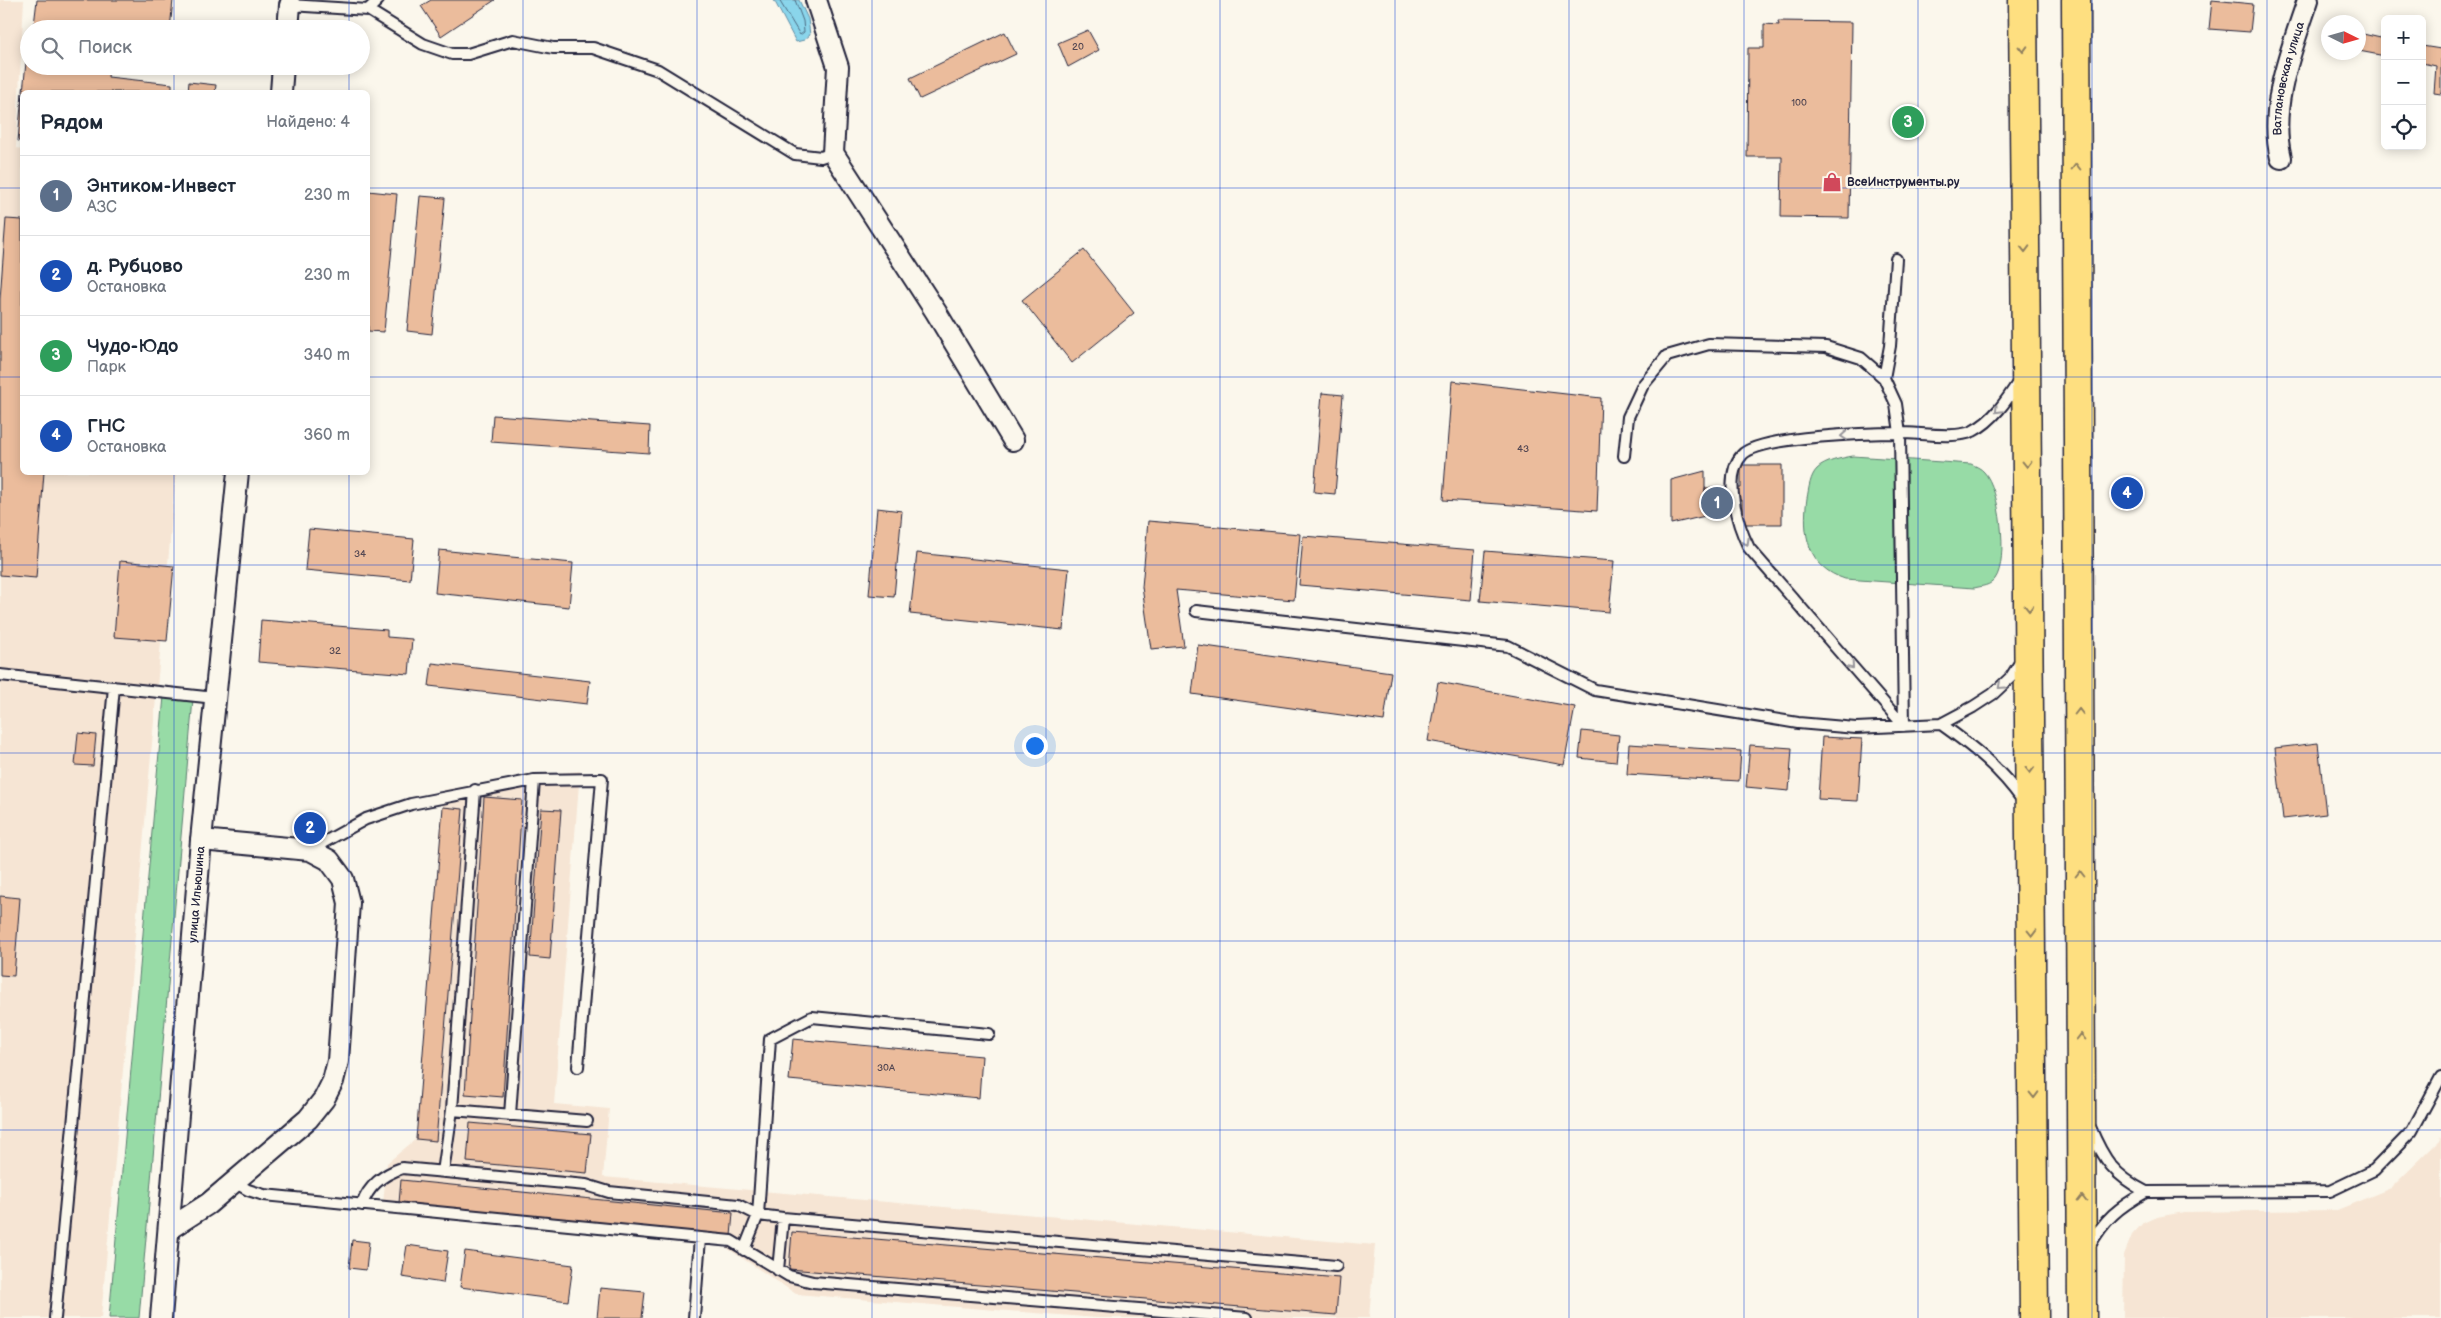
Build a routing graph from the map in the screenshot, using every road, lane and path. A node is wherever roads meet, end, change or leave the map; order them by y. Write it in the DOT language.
graph roads {
  1 [pos="378,0"];
  2 [pos="816,0"];
  3 [pos="2023,0"];
  4 [pos="2076,0"];
  5 [pos="2308,0"];
  6 [pos="290,5"];
  7 [pos="368,10"];
  8 [pos="289,20"];
  9 [pos="283,75"];
  10 [pos="281,90"];
  11 [pos="833,154"];
  12 [pos="2281,158"];
  13 [pos="1896,259"];
  14 [pos="2026,370"];
  15 [pos="1884,378"];
  16 [pos="1900,433"];
  17 [pos="1013,440"];
  18 [pos="1624,456"];
  19 [pos="238,475"];
  20 [pos="1196,611"];
  21 [pos="2029,647"];
  22 [pos="0,675"];
  23 [pos="114,687"];
  24 [pos="215,698"];
  25 [pos="1941,724"];
  26 [pos="1904,726"];
  27 [pos="534,780"];
  28 [pos="475,790"];
  29 [pos="2031,812"];
  30 [pos="201,840"];
  31 [pos="310,850"];
  32 [pos="989,1034"];
  33 [pos="578,1067"];
  34 [pos="2441,1078"];
  35 [pos="2082,1109"];
  36 [pos="452,1110"];
  37 [pos="510,1115"];
  38 [pos="587,1121"];
  39 [pos="443,1172"];
  40 [pos="234,1182"];
  41 [pos="2146,1192"];
  42 [pos="362,1205"];
  43 [pos="758,1214"];
  44 [pos="783,1218"];
  45 [pos="169,1229"];
  46 [pos="700,1238"];
  47 [pos="744,1250"];
  48 [pos="2083,1259"];
  49 [pos="1336,1266"];
  50 [pos="778,1270"];
  51 [pos="54,1318"];
  52 [pos="161,1318"];
  53 [pos="694,1318"];
  54 [pos="1247,1318"];
  55 [pos="2034,1318"];
  56 [pos="2082,1318"];
  1 -- 7 [label="lane"];
  2 -- 11 [label="street"];
  3 -- 14 [label="main road, one-way"];
  35 -- 4 [label="main road, one-way"];
  5 -- 12 [label="street, Ватлановская улица"];
  6 -- 7 [label="lane"];
  6 -- 8 [label="street"];
  7 -- 11 [label="lane"];
  9 -- 10 [label="street"];
  11 -- 17 [label="street"];
  13 -- 15 [label="lane"];
  14 -- 16 [label="lane, one-way"];
  14 -- 21 [label="main road, one-way"];
  15 -- 16 [label="lane"];
  15 -- 18 [label="lane"];
  16 -- 26 [label="lane"];
  16 -- 26 [label="lane, one-way"];
  19 -- 24 [label="street, улица Ильюшина"];
  20 -- 26 [label="lane"];
  21 -- 25 [label="lane, one-way"];
  21 -- 29 [label="main road, one-way"];
  22 -- 23 [label="lane"];
  23 -- 24 [label="lane"];
  23 -- 51 [label="lane"];
  24 -- 30 [label="street, улица Ильюшина"];
  25 -- 26 [label="lane"];
  25 -- 29 [label="lane"];
  27 -- 28 [label="lane"];
  27 -- 33 [label="lane"];
  27 -- 37 [label="lane"];
  28 -- 31 [label="lane"];
  28 -- 36 [label="lane"];
  29 -- 55 [label="main road, one-way"];
  30 -- 31 [label="street"];
  30 -- 45 [label="street, улица Ильюшина"];
  31 -- 40 [label="street"];
  32 -- 43 [label="lane"];
  34 -- 41 [label="lane"];
  35 -- 41 [label="lane"];
  48 -- 35 [label="main road, one-way"];
  36 -- 37 [label="lane"];
  36 -- 39 [label="lane"];
  37 -- 38 [label="lane"];
  39 -- 42 [label="lane"];
  39 -- 43 [label="lane"];
  40 -- 42 [label="lane"];
  40 -- 45 [label="street"];
  41 -- 48 [label="lane"];
  42 -- 46 [label="lane"];
  43 -- 44 [label="lane"];
  43 -- 47 [label="lane"];
  44 -- 49 [label="lane"];
  44 -- 50 [label="lane"];
  45 -- 52 [label="street, улица Ильюшина"];
  46 -- 47 [label="lane"];
  46 -- 53 [label="lane"];
  47 -- 50 [label="lane"];
  48 -- 56 [label="main road"];
  50 -- 54 [label="lane"];
}
